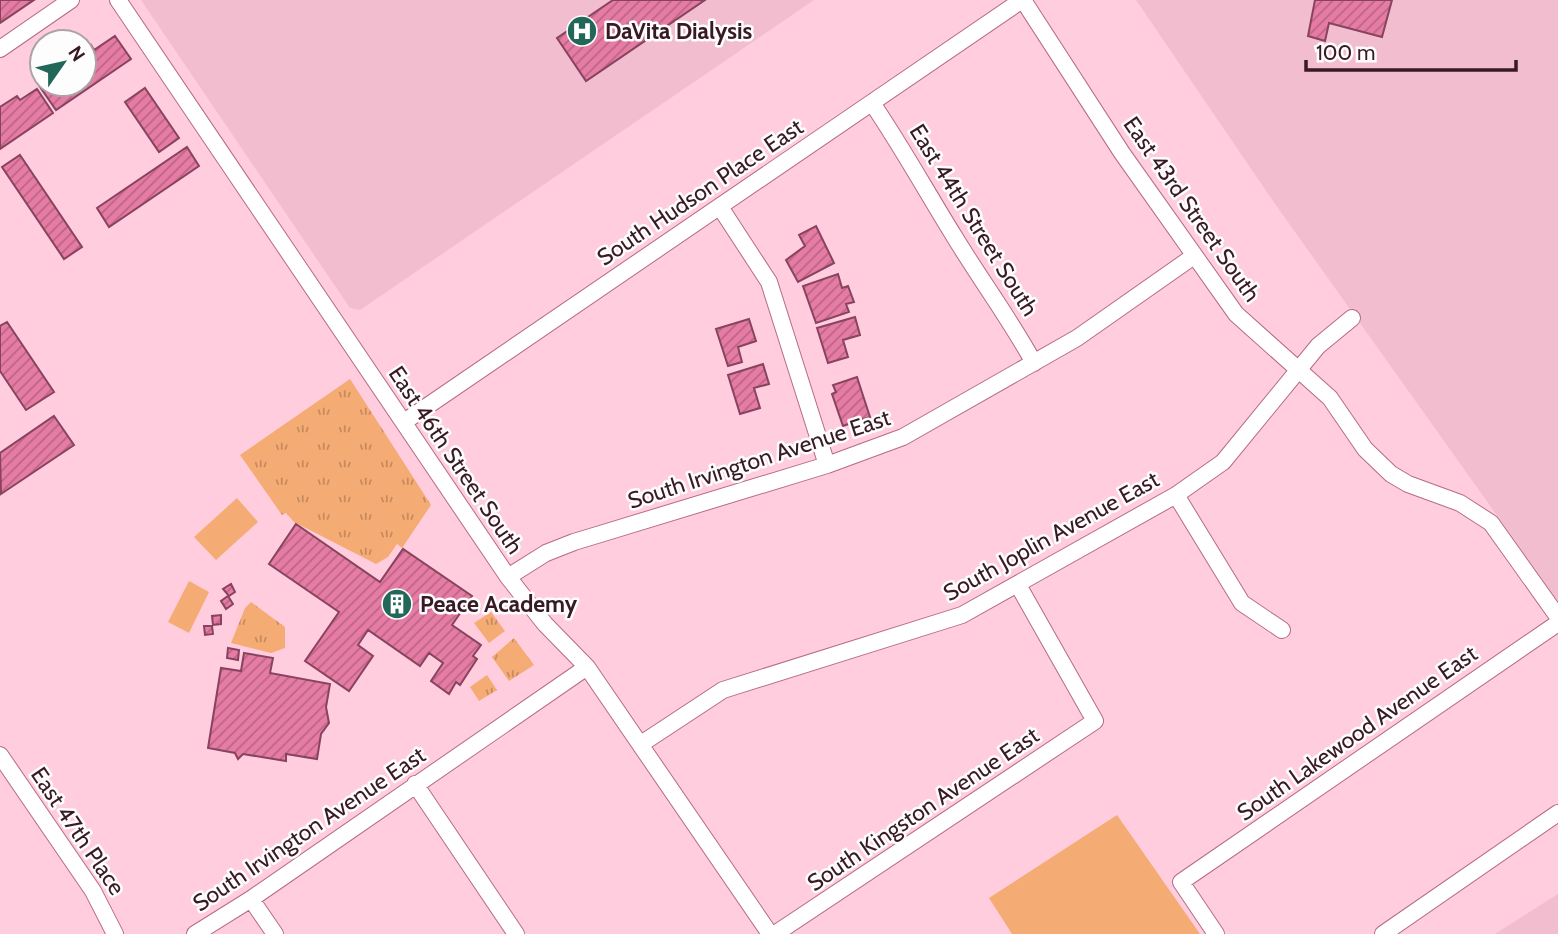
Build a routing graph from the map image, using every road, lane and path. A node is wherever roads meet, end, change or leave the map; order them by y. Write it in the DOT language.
graph roads {
  1 [pos="71,0"];
  2 [pos="118,0"];
  3 [pos="1023,0"];
  4 [pos="0,48"];
  5 [pos="872,103"];
  6 [pos="720,207"];
  7 [pos="1194,256"];
  8 [pos="1352,318"];
  9 [pos="1034,363"];
  10 [pos="1299,369"];
  11 [pos="404,422"];
  12 [pos="827,465"];
  13 [pos="1175,495"];
  14 [pos="508,577"];
  15 [pos="1018,585"];
  16 [pos="1558,617"];
  17 [pos="1558,623"];
  18 [pos="1282,630"];
  19 [pos="587,667"];
  20 [pos="640,744"];
  21 [pos="0,755"];
  22 [pos="415,784"];
  23 [pos="1558,813"];
  24 [pos="251,899"];
  25 [pos="115,934"];
  26 [pos="195,934"];
  27 [pos="275,934"];
  28 [pos="516,934"];
  29 [pos="773,934"];
  30 [pos="1216,934"];
  31 [pos="1382,934"];
  1 -- 4 [label="street"];
  2 -- 11 [label="street, East 46th Street South"];
  3 -- 5 [label="street, South Hudson Place East"];
  3 -- 7 [label="street, East 43rd Street South"];
  5 -- 6 [label="street, South Hudson Place East"];
  5 -- 9 [label="street, East 44th Street South"];
  6 -- 11 [label="street, South Hudson Place East"];
  6 -- 12 [label="street"];
  7 -- 9 [label="street, South Irvington Avenue East"];
  7 -- 10 [label="street, East 43rd Street South"];
  8 -- 10 [label="street, South Joplin Avenue East"];
  9 -- 12 [label="street, South Irvington Avenue East"];
  10 -- 13 [label="street, South Joplin Avenue East"];
  10 -- 16 [label="street, East 43rd Street South"];
  11 -- 14 [label="street, East 46th Street South"];
  12 -- 14 [label="street, South Irvington Avenue East"];
  13 -- 15 [label="street, South Joplin Avenue East"];
  13 -- 18 [label="street"];
  14 -- 19 [label="street, East 46th Street South"];
  15 -- 20 [label="street, South Joplin Avenue East"];
  15 -- 29 [label="street, South Kingston Avenue East"];
  17 -- 30 [label="street, South Lakewood Avenue East"];
  19 -- 20 [label="street, East 46th Street South"];
  19 -- 22 [label="street, South Irvington Avenue East"];
  20 -- 29 [label="street, East 46th Street South"];
  21 -- 25 [label="street, East 47th Place"];
  22 -- 24 [label="street, South Irvington Avenue East"];
  22 -- 28 [label="street"];
  23 -- 31 [label="street"];
  24 -- 26 [label="street, South Irvington Avenue East"];
  24 -- 27 [label="street"];
}
